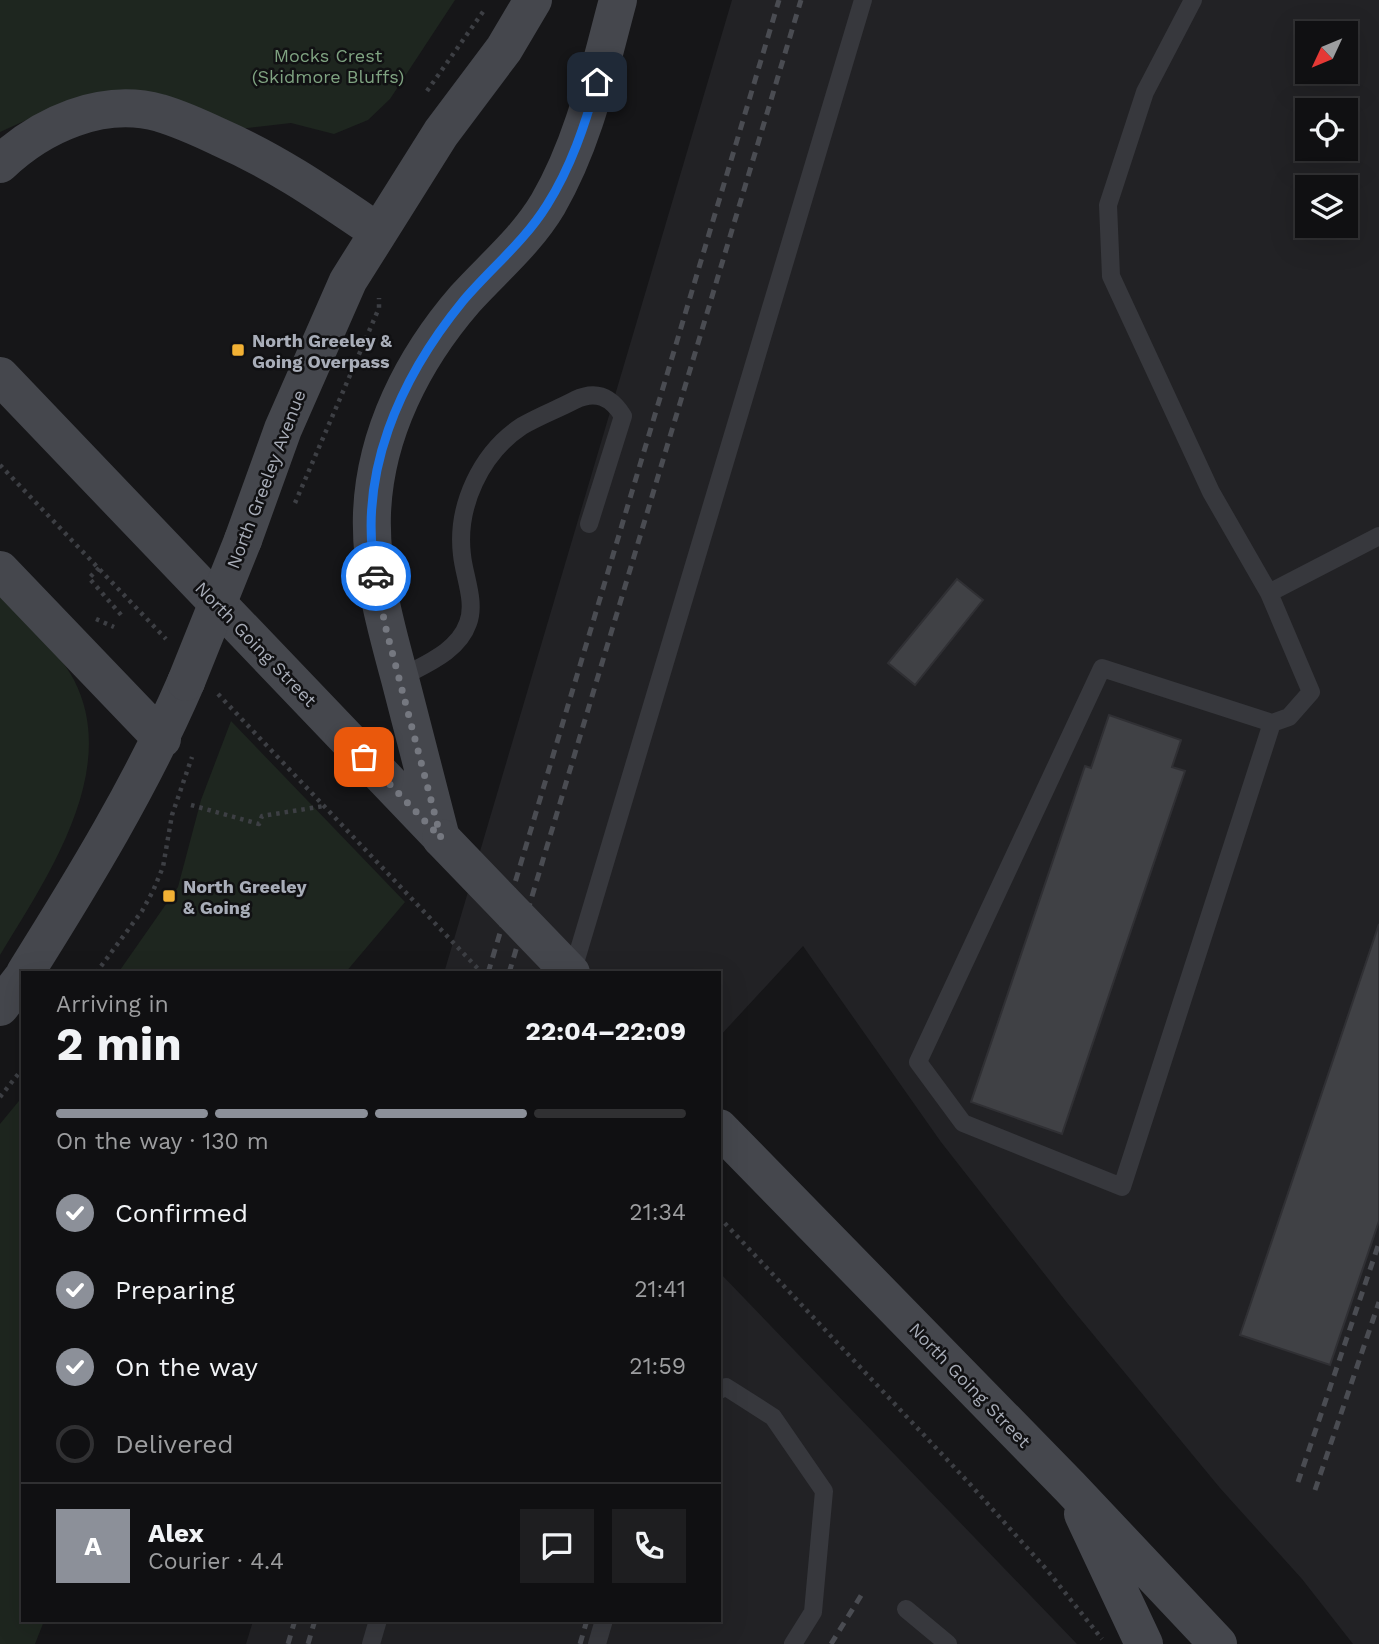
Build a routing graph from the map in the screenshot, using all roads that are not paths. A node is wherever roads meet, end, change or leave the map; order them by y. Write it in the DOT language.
graph roads {
  1 [pos="533,0"];
  2 [pos="618,0"];
  3 [pos="863,0"];
  4 [pos="1193,0"];
  5 [pos="0,164"];
  6 [pos="378,232"];
  7 [pos="0,376"];
  8 [pos="589,524"];
  9 [pos="1379,536"];
  10 [pos="0,570"];
  11 [pos="1269,593"];
  12 [pos="400,678"];
  13 [pos="1272,723"];
  14 [pos="178,744"];
  15 [pos="441,838"];
  16 [pos="27,971"];
  17 [pos="569,971"];
  18 [pos="572,971"];
  19 [pos="21,979"];
  20 [pos="0,1007"];
  21 [pos="721,1130"];
  22 [pos="721,1389"];
  23 [pos="1070,1487"];
  24 [pos="906,1609"];
  25 [pos="377,1622"];
  26 [pos="603,1622"];
  27 [pos="371,1644"];
  28 [pos="597,1644"];
  29 [pos="793,1644"];
  30 [pos="948,1644"];
  31 [pos="1144,1644"];
  32 [pos="1219,1644"];
  1 -- 6 [label="main road, North Greeley Avenue"];
  2 -- 12 [label="main road"];
  3 -- 18 [label="lane"];
  4 -- 11 [label="lane"];
  5 -- 6 [label="main road"];
  6 -- 14 [label="main road, North Greeley Avenue, bridge"];
  7 -- 15 [label="main road, North Going Street"];
  8 -- 12 [label="lane"];
  9 -- 11 [label="lane"];
  10 -- 14 [label="main road"];
  11 -- 13 [label="lane"];
  12 -- 15 [label="main road"];
  13 -- 13 [label="lane"];
  14 -- 16 [label="main road, North Greeley Avenue"];
  15 -- 17 [label="main road, North Going Street, bridge"];
  19 -- 20 [label="main road, North Greeley Avenue"];
  21 -- 23 [label="main road, North Going Street"];
  22 -- 29 [label="lane"];
  23 -- 31 [label="main road"];
  23 -- 32 [label="main road, North Going Street"];
  24 -- 30 [label="lane"];
  25 -- 27 [label="lane"];
  26 -- 28 [label="lane"];
}
